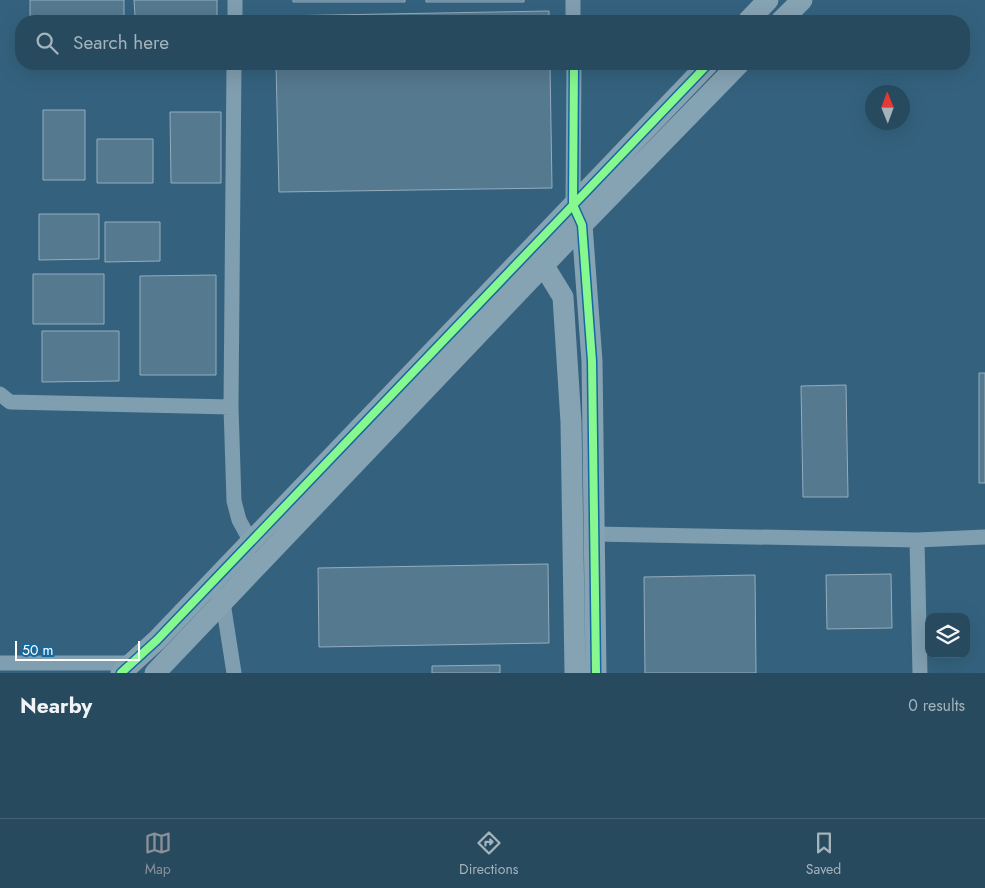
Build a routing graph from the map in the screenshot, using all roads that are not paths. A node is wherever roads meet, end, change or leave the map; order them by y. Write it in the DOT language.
graph roads {
  1 [pos="235,0"];
  2 [pos="573,0"];
  3 [pos="768,0"];
  4 [pos="802,0"];
  5 [pos="234,15"];
  6 [pos="574,15"];
  7 [pos="754,15"];
  8 [pos="787,15"];
  9 [pos="234,70"];
  10 [pos="574,70"];
  11 [pos="702,70"];
  12 [pos="733,70"];
  13 [pos="573,205"];
  14 [pos="582,225"];
  15 [pos="528,252"];
  16 [pos="544,266"];
  17 [pos="0,394"];
  18 [pos="231,407"];
  19 [pos="594,534"];
  20 [pos="985,537"];
  21 [pos="917,540"];
  22 [pos="251,542"];
  23 [pos="212,582"];
  24 [pos="223,603"];
  25 [pos="0,663"];
  26 [pos="126,668"];
  27 [pos="155,673"];
  28 [pos="234,673"];
  29 [pos="575,673"];
  30 [pos="596,673"];
  31 [pos="920,673"];
  1 -- 5 [label="street"];
  2 -- 6 [label="street"];
  3 -- 7 [label="street"];
  4 -- 8 [label="street"];
  9 -- 18 [label="street"];
  10 -- 13 [label="street"];
  11 -- 13 [label="street"];
  12 -- 14 [label="street"];
  13 -- 14 [label="street"];
  13 -- 15 [label="street"];
  14 -- 16 [label="street"];
  14 -- 19 [label="street"];
  15 -- 16 [label="street"];
  15 -- 22 [label="street"];
  16 -- 24 [label="street"];
  16 -- 29 [label="street"];
  17 -- 18 [label="street"];
  18 -- 22 [label="street"];
  19 -- 21 [label="street"];
  19 -- 30 [label="street"];
  20 -- 21 [label="street"];
  21 -- 31 [label="street"];
  22 -- 23 [label="street"];
  23 -- 24 [label="street"];
  23 -- 26 [label="street"];
  24 -- 27 [label="street"];
  24 -- 28 [label="street"];
  25 -- 26 [label="street"];
}
